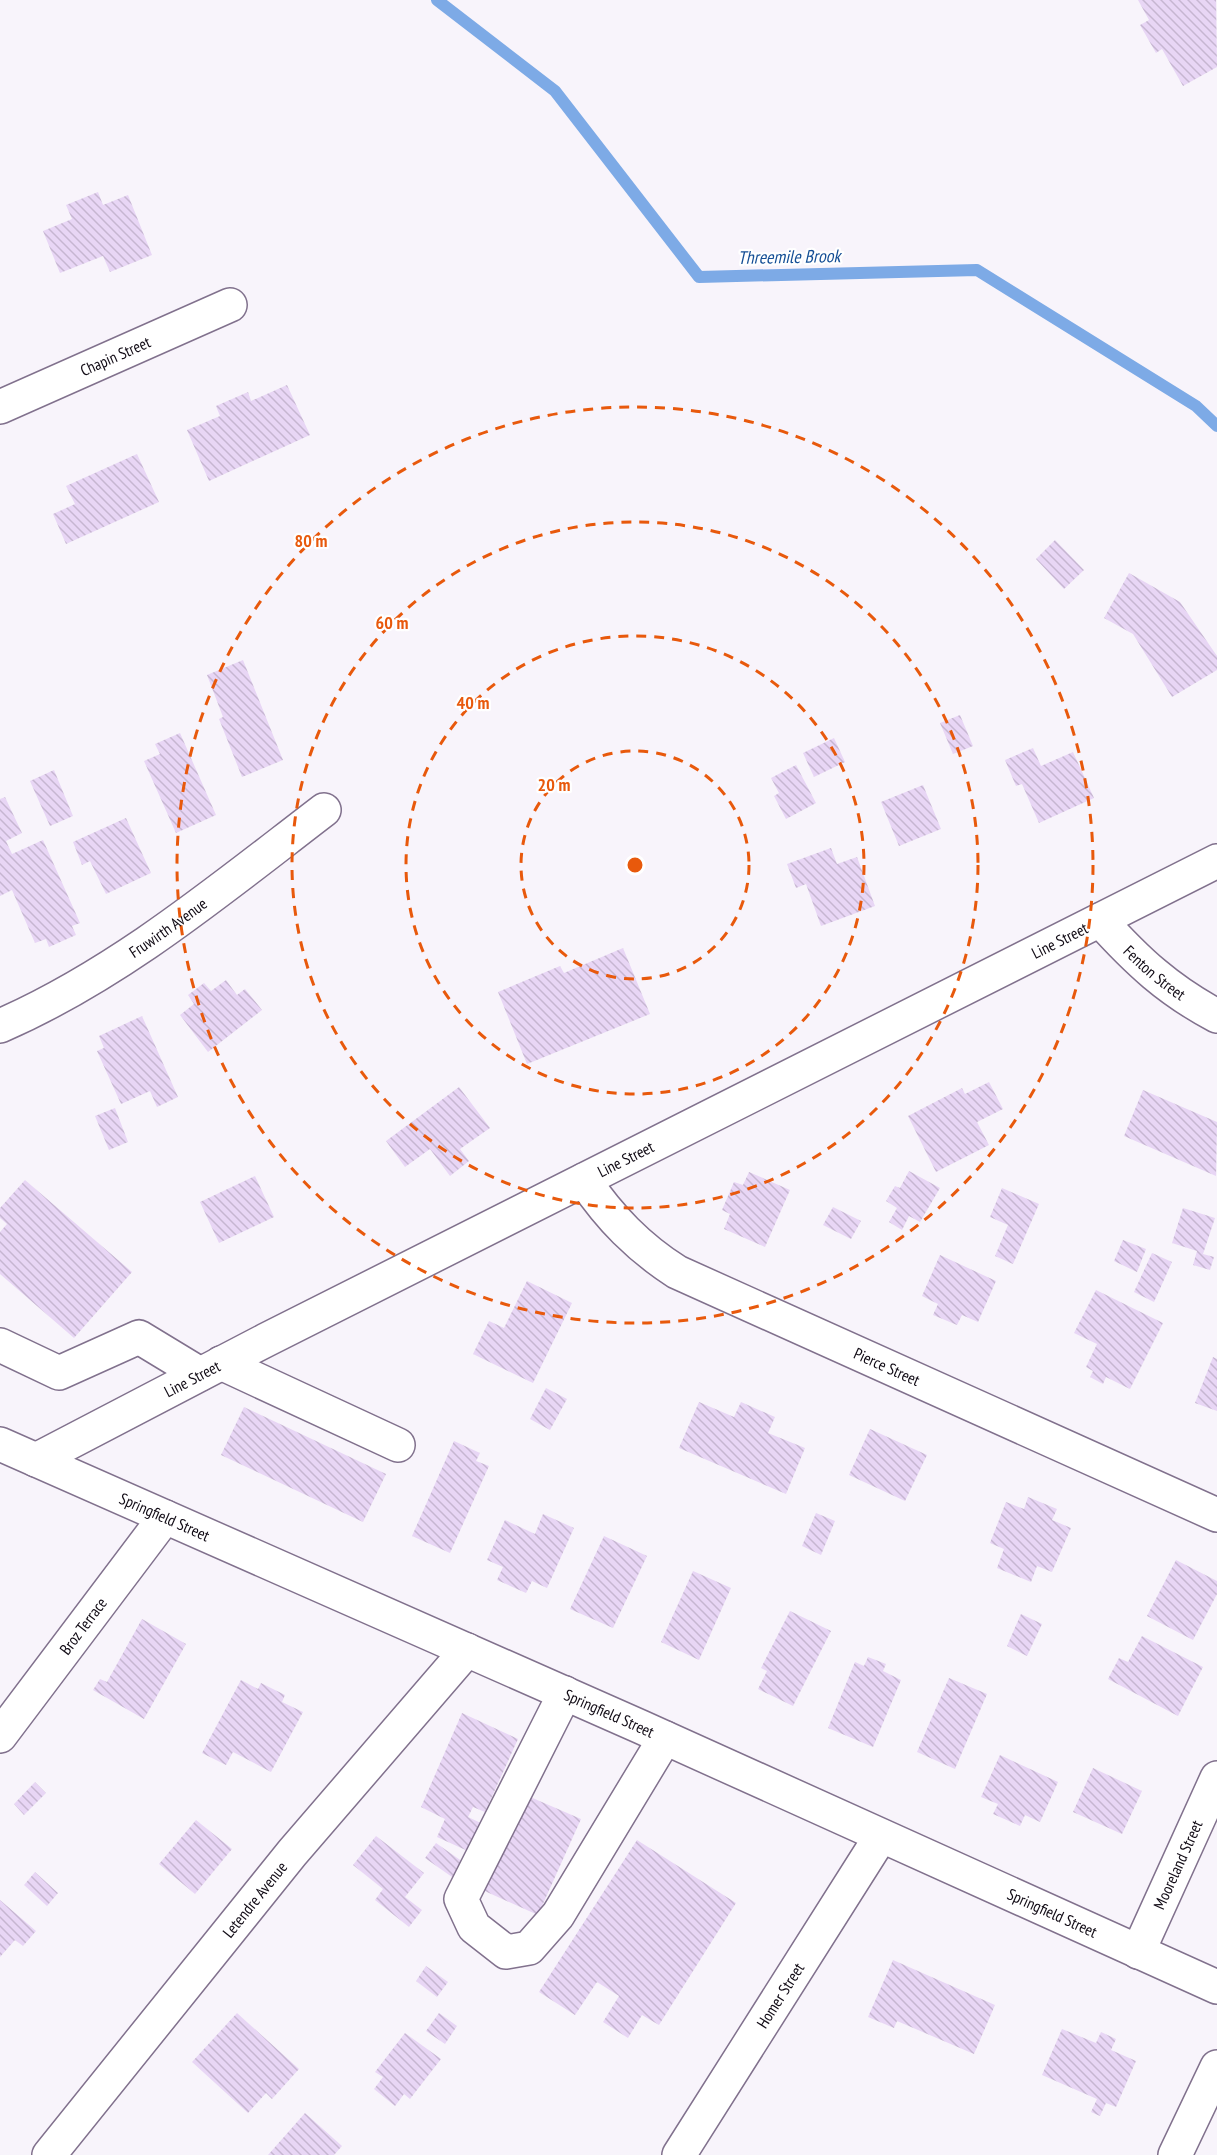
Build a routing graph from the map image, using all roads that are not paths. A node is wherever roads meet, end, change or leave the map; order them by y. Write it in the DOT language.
graph roads {
  1 [pos="230,305"];
  2 [pos="0,407"];
  3 [pos="324,810"];
  4 [pos="1217,861"];
  5 [pos="1100,921"];
  6 [pos="1217,1016"];
  7 [pos="0,1026"];
  8 [pos="584,1180"];
  9 [pos="0,1345"];
  10 [pos="210,1368"];
  11 [pos="0,1444"];
  12 [pos="398,1445"];
  13 [pos="36,1460"];
  14 [pos="1217,1515"];
  15 [pos="165,1517"];
  16 [pos="467,1650"];
  17 [pos="565,1693"];
  18 [pos="0,1736"];
  19 [pos="665,1738"];
  20 [pos="1217,1778"];
  21 [pos="881,1836"];
  22 [pos="1138,1952"];
  23 [pos="1217,1987"];
  24 [pos="1217,2067"];
  25 [pos="49,2155"];
  26 [pos="678,2155"];
  27 [pos="1175,2155"];
  1 -- 2 [label="street, Chapin Street"];
  3 -- 7 [label="street, Fruwirth Avenue"];
  4 -- 5 [label="street, Line Street"];
  5 -- 6 [label="street, Fenton Street"];
  5 -- 8 [label="street, Line Street"];
  8 -- 10 [label="street, Line Street"];
  8 -- 14 [label="street, Pierce Street"];
  9 -- 10 [label="street"];
  10 -- 12 [label="street"];
  10 -- 13 [label="street, Line Street"];
  11 -- 13 [label="street, Springfield Street"];
  13 -- 15 [label="street, Springfield Street"];
  15 -- 16 [label="street, Springfield Street"];
  15 -- 18 [label="street, Broz Terrace"];
  16 -- 17 [label="street, Springfield Street"];
  16 -- 25 [label="street, Letendre Avenue"];
  17 -- 19 [label="street, Springfield Street"];
  17 -- 19 [label="street"];
  19 -- 21 [label="street, Springfield Street"];
  20 -- 22 [label="street, Mooreland Street"];
  21 -- 22 [label="street, Springfield Street"];
  21 -- 26 [label="street, Homer Street"];
  22 -- 23 [label="street, Springfield Street"];
  24 -- 27 [label="street"];
}
